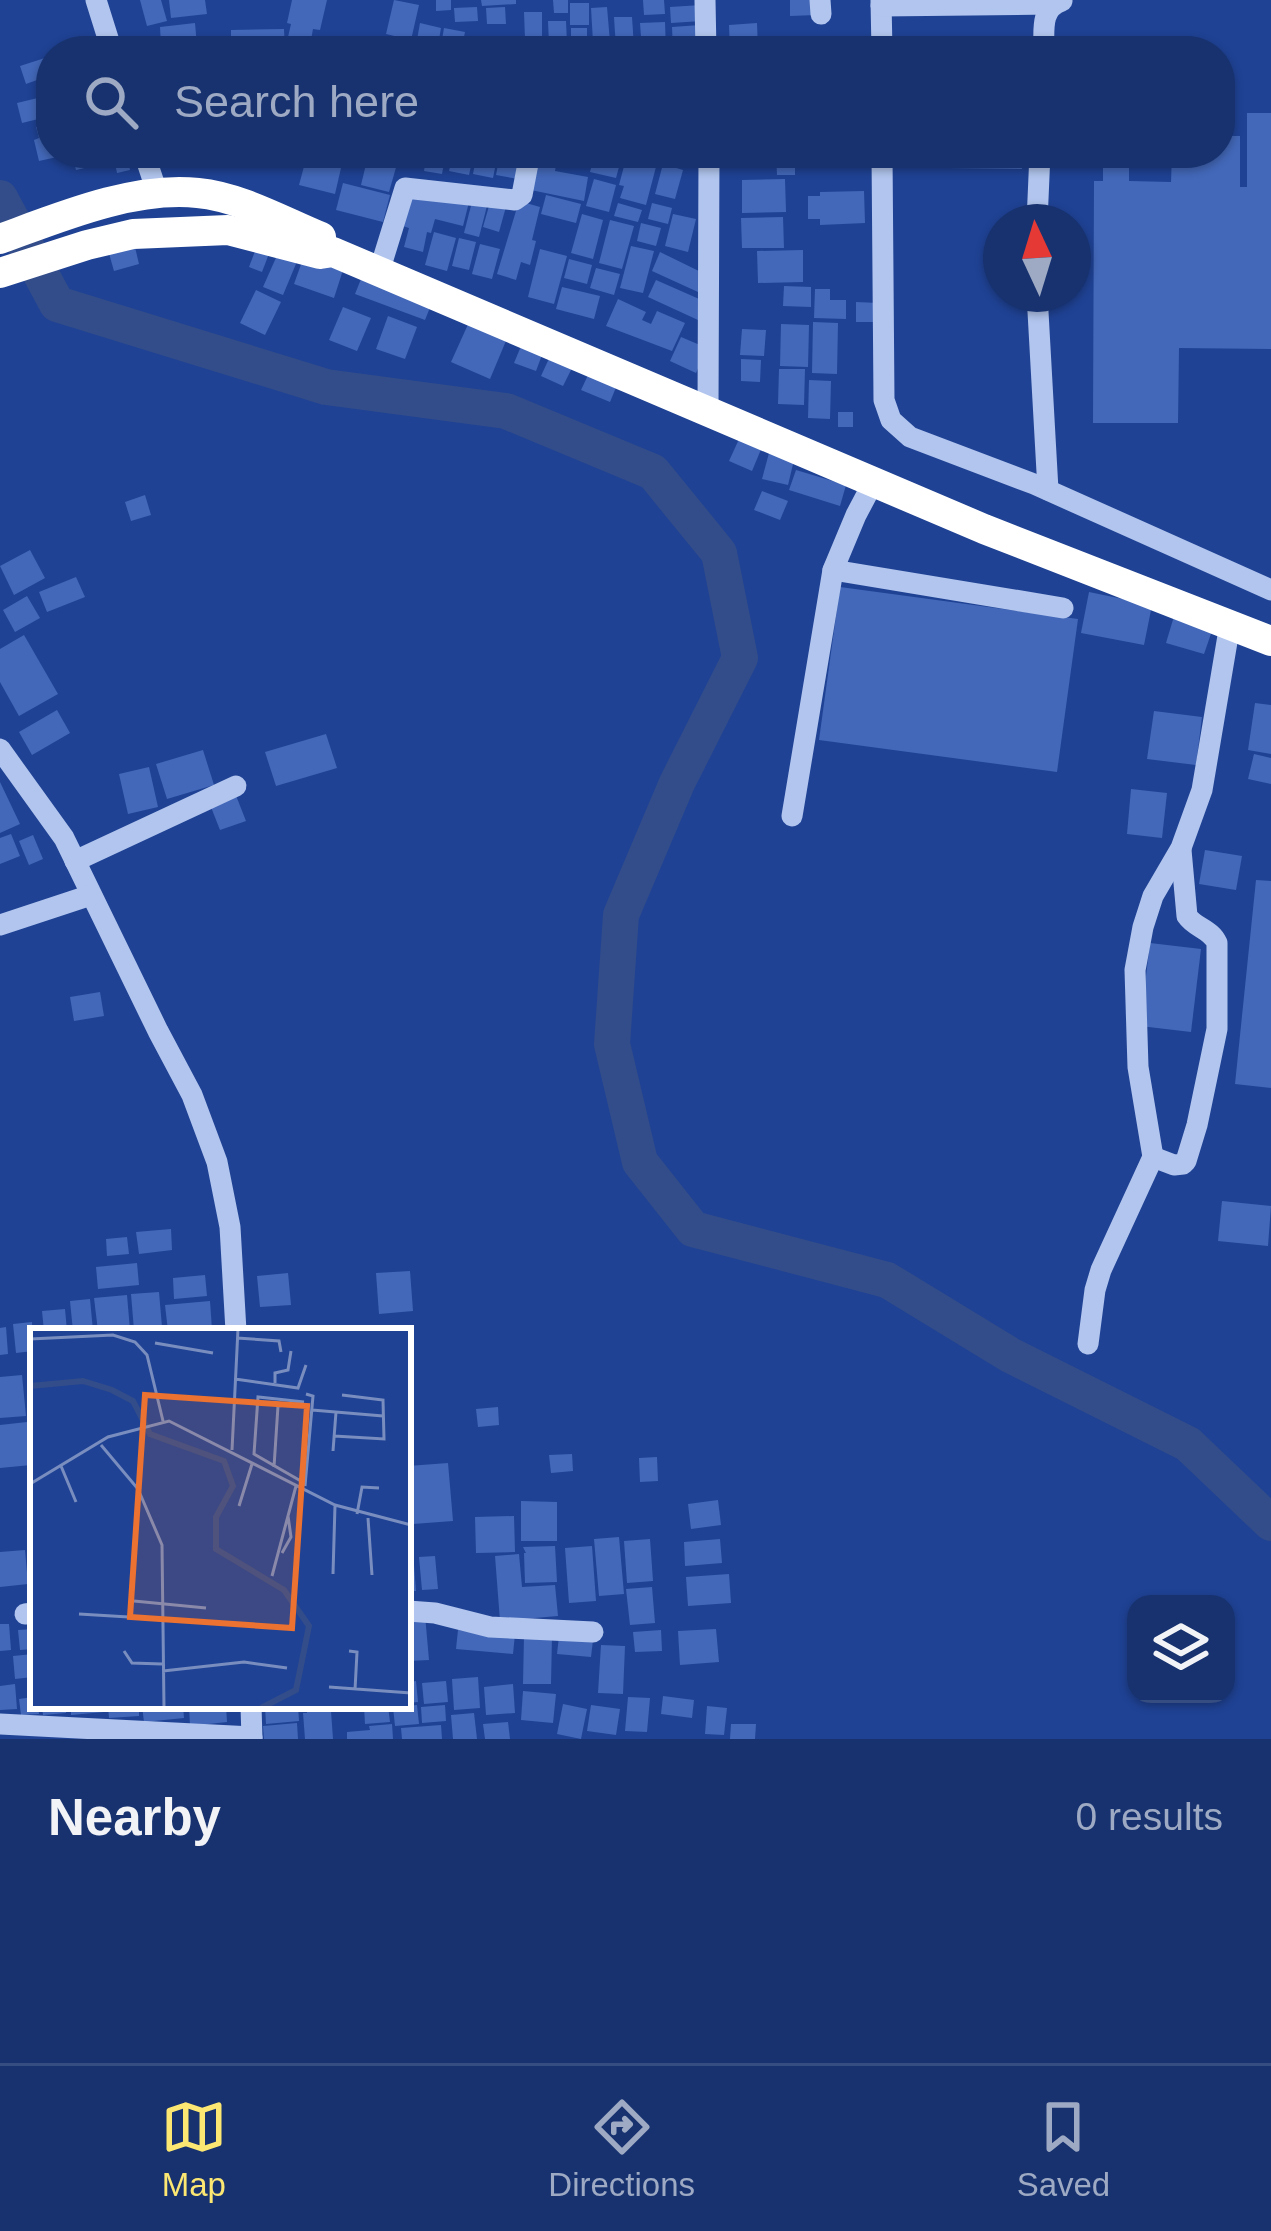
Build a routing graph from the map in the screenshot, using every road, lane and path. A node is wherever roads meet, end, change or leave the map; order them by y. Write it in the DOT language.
graph roads {
  1 [pos="96,0"];
  2 [pos="705,0"];
  3 [pos="1059,2"];
  4 [pos="881,3"];
  5 [pos="107,36"];
  6 [pos="706,36"];
  7 [pos="882,36"];
  8 [pos="1044,36"];
  9 [pos="150,168"];
  10 [pos="527,168"];
  11 [pos="709,168"];
  12 [pos="882,168"];
  13 [pos="1039,168"];
  14 [pos="157,192"];
  15 [pos="1038,204"];
  16 [pos="0,239"];
  17 [pos="333,252"];
  18 [pos="379,272"];
  19 [pos="0,273"];
  20 [pos="1038,312"];
  21 [pos="708,412"];
  22 [pos="874,481"];
  23 [pos="1048,490"];
  24 [pos="832,570"];
  25 [pos="1271,590"];
  26 [pos="1063,608"];
  27 [pos="1230,625"];
  28 [pos="1271,641"];
  29 [pos="0,749"];
  30 [pos="236,786"];
  31 [pos="792,817"];
  32 [pos="1181,848"];
  33 [pos="75,861"];
  34 [pos="91,895"];
  35 [pos="0,925"];
  36 [pos="1153,1157"];
  37 [pos="236,1328"];
  38 [pos="1088,1344"];
  39 [pos="411,1611"];
  40 [pos="593,1632"];
  41 [pos="0,1724"];
  42 [pos="252,1738"];
  1 -- 5 [label="street"];
  2 -- 6 [label="street"];
  3 -- 4 [label="street"];
  3 -- 8 [label="street"];
  4 -- 7 [label="street"];
  9 -- 14 [label="street"];
  10 -- 18 [label="street"];
  11 -- 21 [label="street"];
  12 -- 23 [label="street"];
  13 -- 15 [label="street"];
  14 -- 16 [label="highway"];
  14 -- 17 [label="highway"];
  17 -- 18 [label="highway"];
  17 -- 19 [label="highway"];
  18 -- 21 [label="highway"];
  20 -- 23 [label="street"];
  21 -- 22 [label="highway"];
  22 -- 24 [label="street"];
  22 -- 27 [label="highway"];
  23 -- 25 [label="street"];
  24 -- 26 [label="street"];
  24 -- 31 [label="street"];
  27 -- 28 [label="highway"];
  27 -- 32 [label="street"];
  29 -- 33 [label="street"];
  30 -- 33 [label="street"];
  32 -- 36 [label="street"];
  32 -- 36 [label="street"];
  33 -- 34 [label="street"];
  34 -- 35 [label="street"];
  34 -- 37 [label="street"];
  36 -- 38 [label="street"];
  39 -- 40 [label="street"];
  41 -- 42 [label="street"];
}
